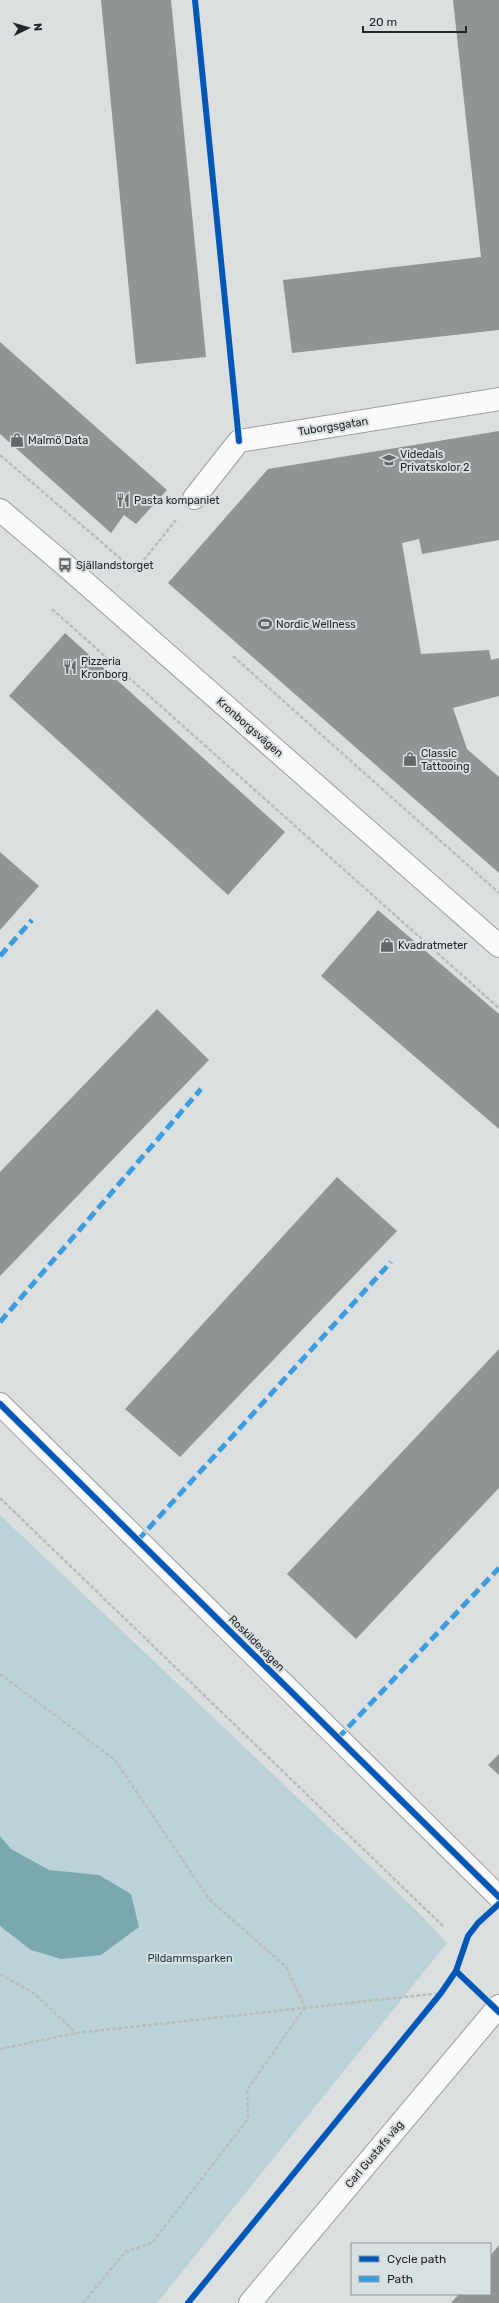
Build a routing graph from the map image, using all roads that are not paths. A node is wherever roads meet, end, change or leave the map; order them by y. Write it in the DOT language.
graph roads {
  1 [pos="499,399"];
  2 [pos="194,498"];
  3 [pos="0,510"];
  4 [pos="499,946"];
  5 [pos="0,1404"];
  6 [pos="499,1898"];
  7 [pos="499,2006"];
  8 [pos="250,2303"];
  1 -- 2 [label="street, Tuborgsgatan"];
  3 -- 4 [label="street, Kronborgsvägen"];
  5 -- 6 [label="street, Roskildevägen"];
  7 -- 8 [label="street, Carl Gustafs väg"];
}
